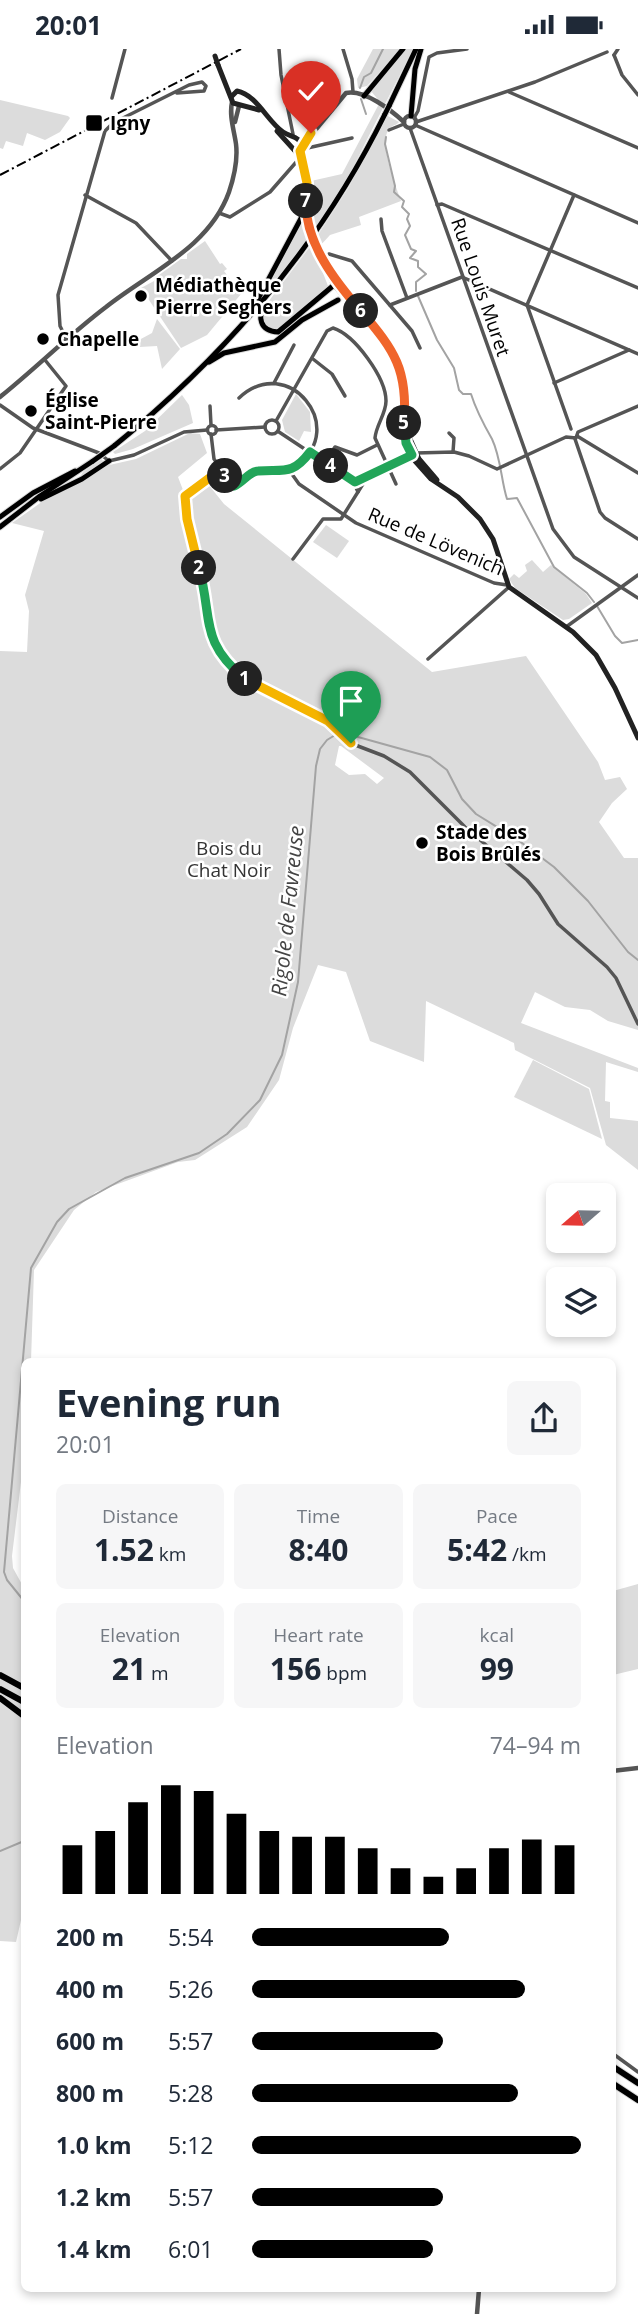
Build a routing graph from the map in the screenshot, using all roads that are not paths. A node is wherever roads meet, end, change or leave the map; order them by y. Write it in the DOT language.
graph roads {
  1 [pos="125,49"];
  2 [pos="212,49"];
  3 [pos="279,49"];
  4 [pos="343,49"];
  5 [pos="403,49"];
  6 [pos="419,49"];
  7 [pos="467,49"];
  8 [pos="618,49"];
  9 [pos="607,50"];
  10 [pos="614,55"];
  11 [pos="353,92"];
  12 [pos="509,92"];
  13 [pos="177,93"];
  14 [pos="638,95"];
  15 [pos="234,96"];
  16 [pos="364,96"];
  17 [pos="246,97"];
  18 [pos="112,98"];
  19 [pos="240,106"];
  20 [pos="410,122"];
  21 [pos="389,130"];
  22 [pos="311,133"];
  23 [pos="291,137"];
  24 [pos="352,138"];
  25 [pos="236,144"];
  26 [pos="638,148"];
  27 [pos="300,149"];
  28 [pos="298,160"];
  29 [pos="303,168"];
  30 [pos="85,195"];
  31 [pos="574,195"];
  32 [pos="437,205"];
  33 [pos="306,209"];
  34 [pos="219,212"];
  35 [pos="381,219"];
  36 [pos="638,223"];
  37 [pos="317,250"];
  38 [pos="550,250"];
  39 [pos="329,254"];
  40 [pos="172,261"];
  41 [pos="461,277"];
  42 [pos="334,285"];
  43 [pos="342,287"];
  44 [pos="638,288"];
  45 [pos="340,297"];
  46 [pos="407,298"];
  47 [pos="264,299"];
  48 [pos="390,305"];
  49 [pos="527,306"];
  50 [pos="249,316"];
  51 [pos="378,334"];
  52 [pos="67,340"];
  53 [pos="294,345"];
  54 [pos="420,348"];
  55 [pos="629,350"];
  56 [pos="638,353"];
  57 [pos="312,358"];
  58 [pos="45,360"];
  59 [pos="202,363"];
  60 [pos="274,383"];
  61 [pos="554,383"];
  62 [pos="294,389"];
  63 [pos="345,396"];
  64 [pos="0,397"];
  65 [pos="239,398"];
  66 [pos="0,405"];
  67 [pos="210,406"];
  68 [pos="638,406"];
  69 [pos="276,421"];
  70 [pos="209,428"];
  71 [pos="265,428"];
  72 [pos="37,429"];
  73 [pos="571,429"];
  74 [pos="216,430"];
  75 [pos="279,432"];
  76 [pos="449,433"];
  77 [pos="211,434"];
  78 [pos="568,436"];
  79 [pos="576,436"];
  80 [pos="377,445"];
  81 [pos="310,452"];
  82 [pos="453,452"];
  83 [pos="414,454"];
  84 [pos="526,455"];
  85 [pos="110,458"];
  86 [pos="93,461"];
  87 [pos="325,462"];
  88 [pos="638,465"];
  89 [pos="388,467"];
  90 [pos="631,468"];
  91 [pos="0,469"];
  92 [pos="220,470"];
  93 [pos="289,470"];
  94 [pos="638,473"];
  95 [pos="368,476"];
  96 [pos="355,482"];
  97 [pos="396,485"];
  98 [pos="358,492"];
  99 [pos="26,506"];
  100 [pos="344,514"];
  101 [pos="0,517"];
  102 [pos="0,527"];
  103 [pos="638,539"];
  104 [pos="293,559"];
  105 [pos="638,575"];
  106 [pos="508,586"];
  107 [pos="621,587"];
  108 [pos="638,598"];
  109 [pos="565,627"];
  110 [pos="428,659"];
  111 [pos="638,738"];
  112 [pos="638,1024"];
  113 [pos="0,1675"];
  114 [pos="21,1686"];
  115 [pos="0,1689"];
  116 [pos="0,1697"];
  117 [pos="21,1700"];
  118 [pos="21,1714"];
  119 [pos="638,1768"];
  120 [pos="616,1771"];
  121 [pos="616,2056"];
  122 [pos="616,2069"];
  123 [pos="638,2072"];
  124 [pos="638,2083"];
  125 [pos="616,2086"];
  126 [pos="638,2100"];
  127 [pos="479,2292"];
  128 [pos="477,2314"];
  1 -- 18 [label="street"];
  2 -- 15 [label="main road, bridge"];
  3 -- 23 [label="street"];
  4 -- 11 [label="street"];
  5 -- 16 [label="main road"];
  6 -- 20 [label="main road"];
  6 -- 47 [label="main road, bridge"];
  7 -- 20 [label="street"];
  8 -- 10 [label="street"];
  9 -- 10 [label="street"];
  9 -- 12 [label="street"];
  10 -- 14 [label="street"];
  11 -- 16 [label="street"];
  11 -- 22 [label="street"];
  12 -- 20 [label="street"];
  12 -- 26 [label="street"];
  13 -- 13 [label="street"];
  13 -- 30 [label="street"];
  15 -- 17 [label="main road"];
  15 -- 19 [label="main road"];
  15 -- 25 [label="street"];
  16 -- 20 [label="street"];
  17 -- 19 [label="main road"];
  17 -- 23 [label="main road"];
  19 -- 23 [label="main road"];
  19 -- 25 [label="street"];
  20 -- 21 [label="street"];
  20 -- 31 [label="street"];
  20 -- 32 [label="street, Rue Louis Muret"];
  22 -- 23 [label="street"];
  22 -- 27 [label="street"];
  23 -- 27 [label="main road"];
  23 -- 27 [label="main road"];
  24 -- 27 [label="street"];
  25 -- 34 [label="street"];
  27 -- 28 [label="main road"];
  27 -- 29 [label="main road"];
  28 -- 29 [label="main road"];
  28 -- 34 [label="street"];
  29 -- 33 [label="main road"];
  30 -- 40 [label="street"];
  30 -- 52 [label="street"];
  31 -- 36 [label="street"];
  31 -- 38 [label="street"];
  32 -- 38 [label="street"];
  32 -- 41 [label="street, Rue Louis Muret"];
  33 -- 37 [label="main road, bridge"];
  33 -- 50 [label="main road"];
  34 -- 40 [label="street"];
  35 -- 46 [label="street"];
  37 -- 42 [label="main road"];
  37 -- 43 [label="main road"];
  38 -- 44 [label="street"];
  38 -- 49 [label="street"];
  39 -- 48 [label="street"];
  40 -- 52 [label="street"];
  41 -- 46 [label="street"];
  41 -- 49 [label="street"];
  41 -- 84 [label="street, Rue Louis Muret"];
  42 -- 43 [label="main road"];
  42 -- 45 [label="main road"];
  42 -- 47 [label="main road"];
  43 -- 45 [label="main road"];
  43 -- 51 [label="main road"];
  45 -- 51 [label="main road"];
  45 -- 59 [label="main road"];
  46 -- 48 [label="street"];
  47 -- 50 [label="main road"];
  48 -- 54 [label="street"];
  49 -- 55 [label="street"];
  49 -- 61 [label="street"];
  50 -- 59 [label="main road"];
  51 -- 83 [label="main road"];
  52 -- 58 [label="street"];
  53 -- 60 [label="street"];
  55 -- 56 [label="street"];
  55 -- 61 [label="street"];
  57 -- 62 [label="street"];
  57 -- 63 [label="street"];
  57 -- 80 [label="street"];
  58 -- 64 [label="street"];
  58 -- 72 [label="street"];
  59 -- 86 [label="main road, bridge"];
  60 -- 62 [label="street"];
  60 -- 65 [label="street"];
  61 -- 73 [label="street"];
  62 -- 69 [label="street"];
  62 -- 81 [label="street"];
  66 -- 72 [label="street"];
  67 -- 70 [label="street"];
  68 -- 79 [label="street"];
  69 -- 71 [label="street"];
  69 -- 75 [label="street"];
  70 -- 74 [label="street"];
  70 -- 77 [label="street"];
  70 -- 85 [label="street"];
  71 -- 74 [label="street"];
  71 -- 75 [label="street"];
  72 -- 85 [label="street"];
  72 -- 91 [label="street"];
  73 -- 78 [label="street"];
  73 -- 79 [label="street"];
  74 -- 77 [label="street"];
  75 -- 81 [label="street"];
  76 -- 82 [label="street"];
  77 -- 92 [label="street"];
  78 -- 79 [label="street"];
  78 -- 84 [label="street"];
  79 -- 90 [label="street"];
  79 -- 103 [label="street"];
  80 -- 87 [label="street"];
  80 -- 89 [label="street"];
  81 -- 87 [label="street"];
  81 -- 93 [label="street"];
  82 -- 83 [label="street"];
  82 -- 84 [label="street"];
  83 -- 89 [label="street"];
  83 -- 106 [label="main road"];
  84 -- 107 [label="street, Rue Louis Muret"];
  85 -- 99 [label="main road"];
  86 -- 99 [label="main road"];
  86 -- 101 [label="main road"];
  87 -- 96 [label="street"];
  88 -- 90 [label="street"];
  89 -- 95 [label="street"];
  89 -- 97 [label="street"];
  90 -- 94 [label="street"];
  92 -- 93 [label="street"];
  92 -- 112 [label="street"];
  93 -- 100 [label="street, Rue de Lövenich"];
  95 -- 96 [label="street"];
  95 -- 98 [label="street"];
  96 -- 98 [label="street"];
  98 -- 100 [label="street"];
  99 -- 102 [label="main road"];
  100 -- 104 [label="street"];
  100 -- 106 [label="street, Rue de Lövenich"];
  105 -- 107 [label="street"];
  106 -- 109 [label="main road"];
  106 -- 110 [label="street"];
  107 -- 108 [label="street, Rue Louis Muret"];
  107 -- 109 [label="street"];
  109 -- 111 [label="main road"];
  113 -- 114 [label="highway"];
  115 -- 117 [label="highway"];
  116 -- 118 [label="highway"];
  119 -- 120 [label="street"];
  121 -- 123 [label="street"];
  122 -- 124 [label="highway"];
  125 -- 126 [label="highway"];
  127 -- 128 [label="street"];
}
